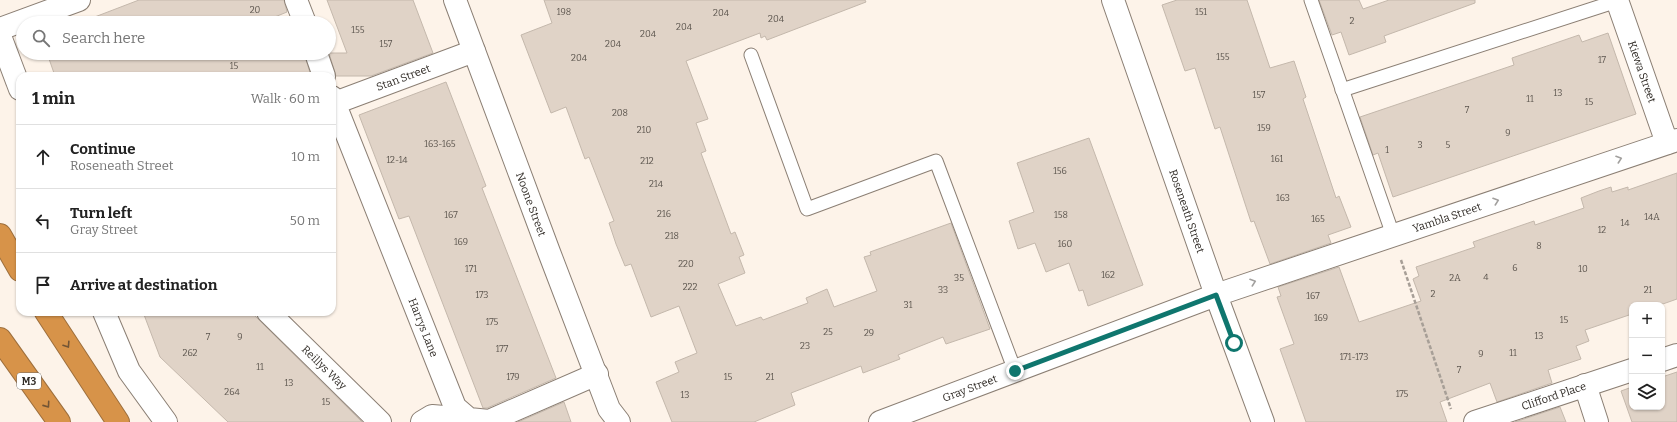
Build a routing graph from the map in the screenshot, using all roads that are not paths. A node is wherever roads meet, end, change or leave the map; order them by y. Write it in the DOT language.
graph roads {
  1 [pos="79,0"];
  2 [pos="296,0"];
  3 [pos="455,0"];
  4 [pos="1113,0"];
  5 [pos="1311,0"];
  6 [pos="1618,0"];
  7 [pos="35,16"];
  8 [pos="302,16"];
  9 [pos="16,23"];
  10 [pos="0,29"];
  11 [pos="0,36"];
  12 [pos="474,51"];
  13 [pos="751,55"];
  14 [pos="318,60"];
  15 [pos="323,72"];
  16 [pos="16,78"];
  17 [pos="1342,90"];
  18 [pos="336,101"];
  19 [pos="336,110"];
  20 [pos="1672,141"];
  21 [pos="0,235"];
  22 [pos="1393,235"];
  23 [pos="16,263"];
  24 [pos="1216,295"];
  25 [pos="49,316"];
  26 [pos="106,316"];
  27 [pos="272,316"];
  28 [pos="0,339"];
  29 [pos="1677,354"];
  30 [pos="1665,359"];
  31 [pos="1015,371"];
  32 [pos="1629,371"];
  33 [pos="597,374"];
  34 [pos="1585,385"];
  35 [pos="613,418"];
  36 [pos="469,420"];
  37 [pos="59,422"];
  38 [pos="118,422"];
  39 [pos="166,422"];
  40 [pos="380,422"];
  41 [pos="422,422"];
  42 [pos="880,422"];
  43 [pos="1263,422"];
  44 [pos="1475,422"];
  45 [pos="1597,422"];
  1 -- 7 [label="street"];
  2 -- 8 [label="street"];
  3 -- 12 [label="street, Noone Street"];
  4 -- 24 [label="street, Roseneath Street"];
  5 -- 17 [label="lane"];
  6 -- 17 [label="lane"];
  6 -- 20 [label="street, Kiewa Street"];
  9 -- 10 [label="street"];
  11 -- 16 [label="street"];
  12 -- 18 [label="street, Stan Street"];
  12 -- 33 [label="street, Noone Street"];
  13 -- 31 [label="lane"];
  14 -- 15 [label="street"];
  17 -- 22 [label="lane"];
  19 -- 36 [label="street, Harrys Lane"];
  22 -- 20 [label="street, Yambla Street, one-way"];
  21 -- 23 [label="highway"];
  24 -- 22 [label="street, Yambla Street, one-way"];
  24 -- 31 [label="street, Gray Street"];
  24 -- 43 [label="street, Roseneath Street"];
  25 -- 38 [label="highway, one-way"];
  26 -- 39 [label="street"];
  27 -- 40 [label="street, Reillys Way"];
  28 -- 37 [label="highway, M3, one-way"];
  29 -- 30 [label="street"];
  31 -- 42 [label="street, Gray Street"];
  32 -- 34 [label="street, Clifford Place"];
  33 -- 35 [label="street, Noone Street"];
  33 -- 36 [label="street"];
  34 -- 44 [label="street, Clifford Place"];
  34 -- 45 [label="street"];
  36 -- 41 [label="street"];
}
